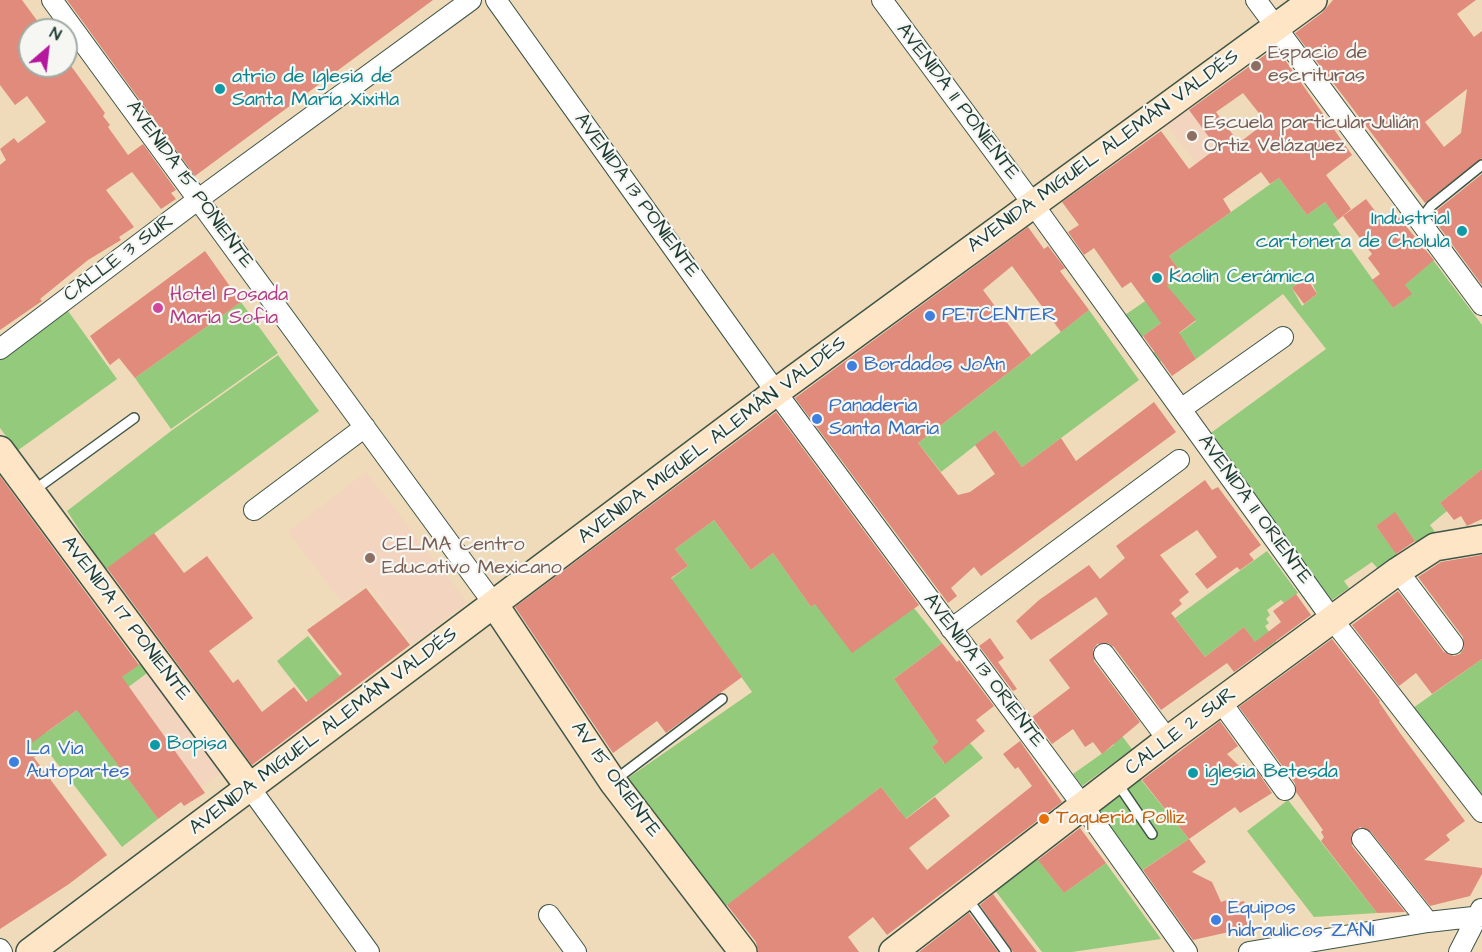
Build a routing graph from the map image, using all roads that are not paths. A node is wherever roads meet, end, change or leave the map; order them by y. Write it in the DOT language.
graph roads {
  1 [pos="52,0"];
  2 [pos="471,0"];
  3 [pos="496,0"];
  4 [pos="882,0"];
  5 [pos="1256,0"];
  6 [pos="1313,0"];
  7 [pos="1276,27"];
  8 [pos="1482,165"];
  9 [pos="200,198"];
  10 [pos="1033,204"];
  11 [pos="1420,221"];
  12 [pos="1482,305"];
  13 [pos="1283,337"];
  14 [pos="0,349"];
  15 [pos="776,392"];
  16 [pos="1181,409"];
  17 [pos="134,418"];
  18 [pos="364,427"];
  19 [pos="0,450"];
  20 [pos="1179,460"];
  21 [pos="31,493"];
  22 [pos="254,510"];
  23 [pos="1482,539"];
  24 [pos="1398,571"];
  25 [pos="494,604"];
  26 [pos="1332,619"];
  27 [pos="951,629"];
  28 [pos="1453,644"];
  29 [pos="1104,654"];
  30 [pos="722,699"];
  31 [pos="1221,702"];
  32 [pos="1168,740"];
  33 [pos="1116,780"];
  34 [pos="613,782"];
  35 [pos="250,788"];
  36 [pos="1285,790"];
  37 [pos="1083,806"];
  38 [pos="1482,812"];
  39 [pos="1152,834"];
  40 [pos="1362,839"];
  41 [pos="966,897"];
  42 [pos="1480,913"];
  43 [pos="549,915"];
  44 [pos="1428,922"];
  45 [pos="30,952"];
  46 [pos="369,952"];
  47 [pos="576,952"];
  48 [pos="743,952"];
  49 [pos="893,952"];
  50 [pos="1006,952"];
  51 [pos="1187,952"];
  52 [pos="1249,952"];
  53 [pos="1459,952"];
  1 -- 9 [label="street, AVENIDA 15 PONIENTE"];
  2 -- 9 [label="street, CALLE 3 SUR"];
  3 -- 15 [label="street, AVENIDA 13 PONIENTE"];
  4 -- 10 [label="street, AVENIDA 11 PONIENTE"];
  5 -- 7 [label="street"];
  6 -- 7 [label="main road, AVENIDA MIGUEL ALEMÁN VALDÉS"];
  7 -- 10 [label="main road, AVENIDA MIGUEL ALEMÁN VALDÉS"];
  7 -- 11 [label="street"];
  8 -- 11 [label="lane"];
  9 -- 14 [label="street, CALLE 3 SUR"];
  9 -- 18 [label="street, AVENIDA 15 PONIENTE"];
  10 -- 15 [label="main road, AVENIDA MIGUEL ALEMÁN VALDÉS"];
  10 -- 16 [label="street, AVENIDA 11 ORIENTE"];
  11 -- 12 [label="street"];
  13 -- 16 [label="street"];
  15 -- 25 [label="main road, AVENIDA MIGUEL ALEMÁN VALDÉS"];
  15 -- 27 [label="street, AVENIDA 13 ORIENTE"];
  16 -- 26 [label="street, AVENIDA 11 ORIENTE"];
  17 -- 21 [label="lane"];
  18 -- 22 [label="street"];
  18 -- 25 [label="street, AVENIDA 15 PONIENTE"];
  19 -- 21 [label="main road, AVENIDA 17 PONIENTE"];
  20 -- 27 [label="street"];
  21 -- 35 [label="main road, AVENIDA 17 PONIENTE"];
  23 -- 24 [label="main road, CALLE 2 SUR"];
  24 -- 26 [label="main road, CALLE 2 SUR"];
  24 -- 28 [label="street"];
  25 -- 34 [label="main road, AV 15 ORIENTE"];
  25 -- 35 [label="main road, AVENIDA MIGUEL ALEMÁN VALDÉS"];
  26 -- 31 [label="main road, CALLE 2 SUR"];
  26 -- 38 [label="street, AVENIDA 11 ORIENTE"];
  27 -- 37 [label="street, AVENIDA 13 ORIENTE"];
  29 -- 32 [label="street"];
  30 -- 34 [label="lane"];
  31 -- 32 [label="main road, CALLE 2 SUR"];
  31 -- 36 [label="street"];
  32 -- 33 [label="main road, CALLE 2 SUR"];
  33 -- 37 [label="main road, CALLE 2 SUR"];
  33 -- 39 [label="lane"];
  34 -- 48 [label="main road, AV 15 ORIENTE"];
  35 -- 45 [label="main road, AVENIDA MIGUEL ALEMÁN VALDÉS"];
  35 -- 46 [label="street"];
  37 -- 41 [label="main road, CALLE 2 SUR"];
  37 -- 51 [label="street, AVENIDA 13 ORIENTE"];
  40 -- 44 [label="street"];
  41 -- 49 [label="main road, CALLE 2 SUR"];
  41 -- 50 [label="lane"];
  42 -- 44 [label="street"];
  42 -- 53 [label="street"];
  43 -- 47 [label="street"];
  44 -- 52 [label="street"];
}
